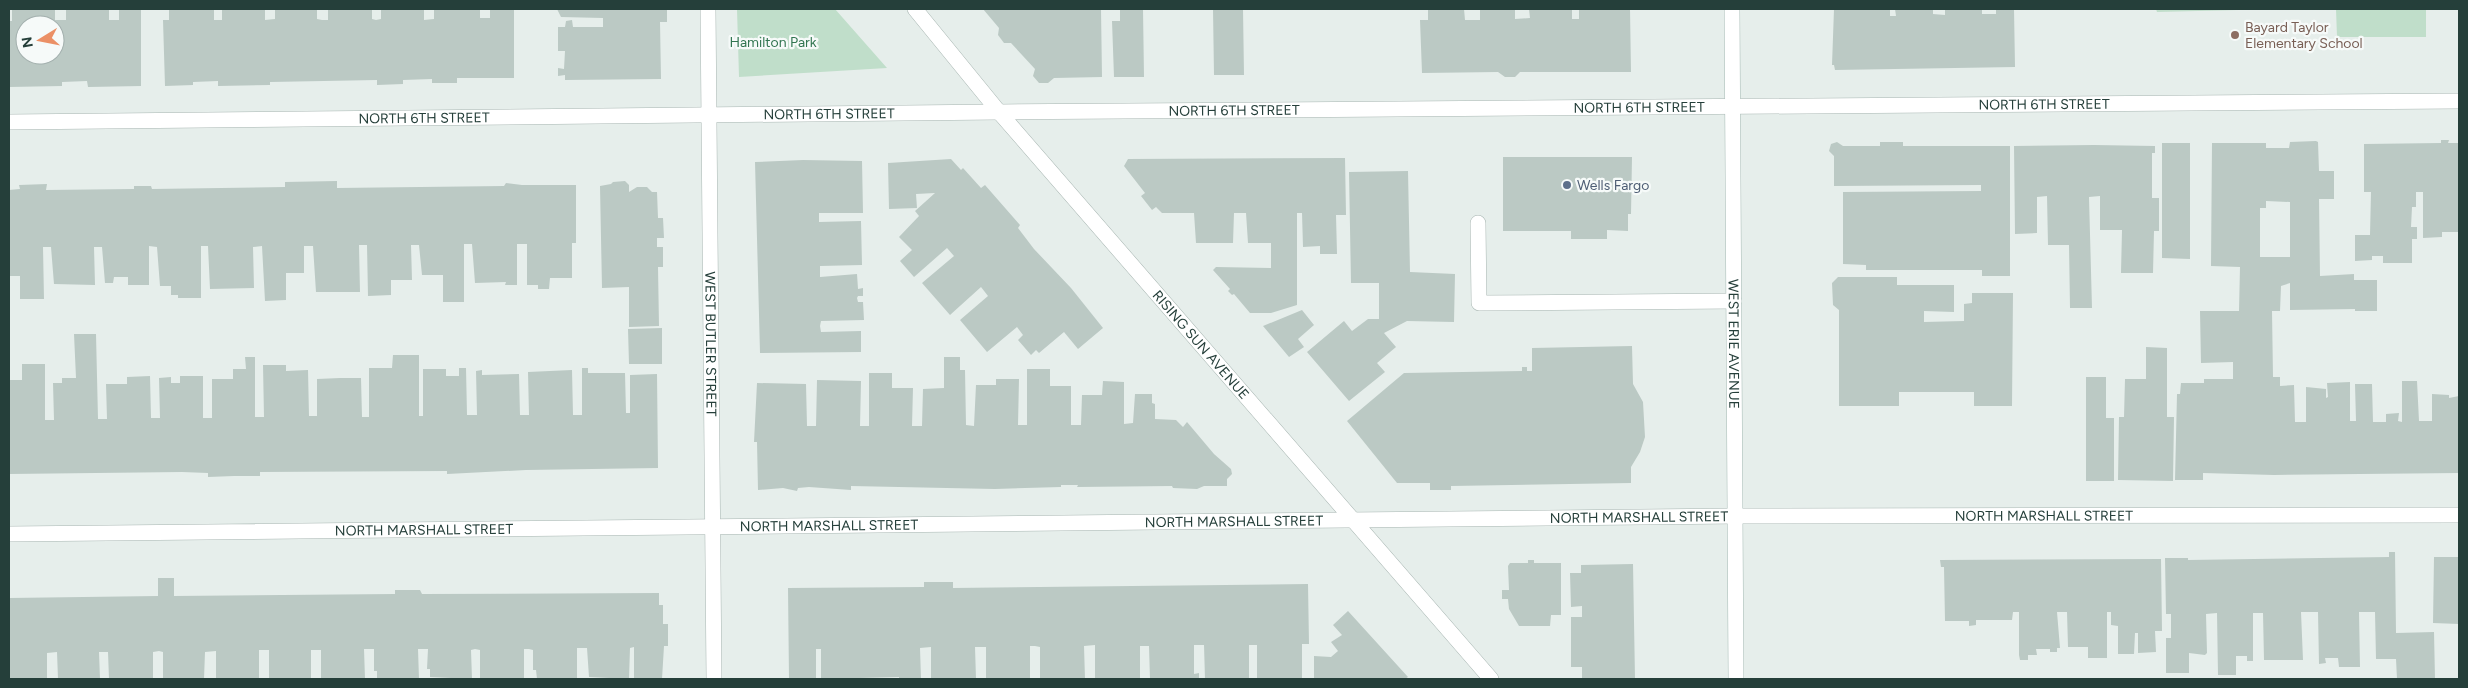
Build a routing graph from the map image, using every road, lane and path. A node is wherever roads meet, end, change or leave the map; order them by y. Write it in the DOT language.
graph roads {
  1 [pos="708,9"];
  2 [pos="915,9"];
  3 [pos="1732,9"];
  4 [pos="2459,101"];
  5 [pos="1733,106"];
  6 [pos="999,112"];
  7 [pos="709,116"];
  8 [pos="9,122"];
  9 [pos="1478,223"];
  10 [pos="1734,301"];
  11 [pos="2459,515"];
  12 [pos="1736,516"];
  13 [pos="1356,521"];
  14 [pos="713,526"];
  15 [pos="9,534"];
  16 [pos="714,679"];
  17 [pos="1491,679"];
  18 [pos="1736,679"];
  1 -- 7 [label="street, WEST BUTLER STREET"];
  2 -- 6 [label="street, RISING SUN AVENUE"];
  3 -- 5 [label="street, WEST ERIE AVENUE"];
  4 -- 5 [label="street, NORTH 6TH STREET"];
  5 -- 6 [label="street, NORTH 6TH STREET"];
  5 -- 10 [label="street, WEST ERIE AVENUE"];
  6 -- 7 [label="street, NORTH 6TH STREET"];
  6 -- 13 [label="street, RISING SUN AVENUE"];
  7 -- 8 [label="street, NORTH 6TH STREET"];
  7 -- 14 [label="street, WEST BUTLER STREET"];
  9 -- 10 [label="street"];
  10 -- 12 [label="street, WEST ERIE AVENUE"];
  11 -- 12 [label="street, NORTH MARSHALL STREET"];
  12 -- 13 [label="street, NORTH MARSHALL STREET"];
  12 -- 18 [label="street, WEST ERIE AVENUE"];
  13 -- 14 [label="street, NORTH MARSHALL STREET"];
  13 -- 17 [label="street, RISING SUN AVENUE"];
  14 -- 15 [label="street, NORTH MARSHALL STREET"];
  14 -- 16 [label="street, WEST BUTLER STREET"];
}
